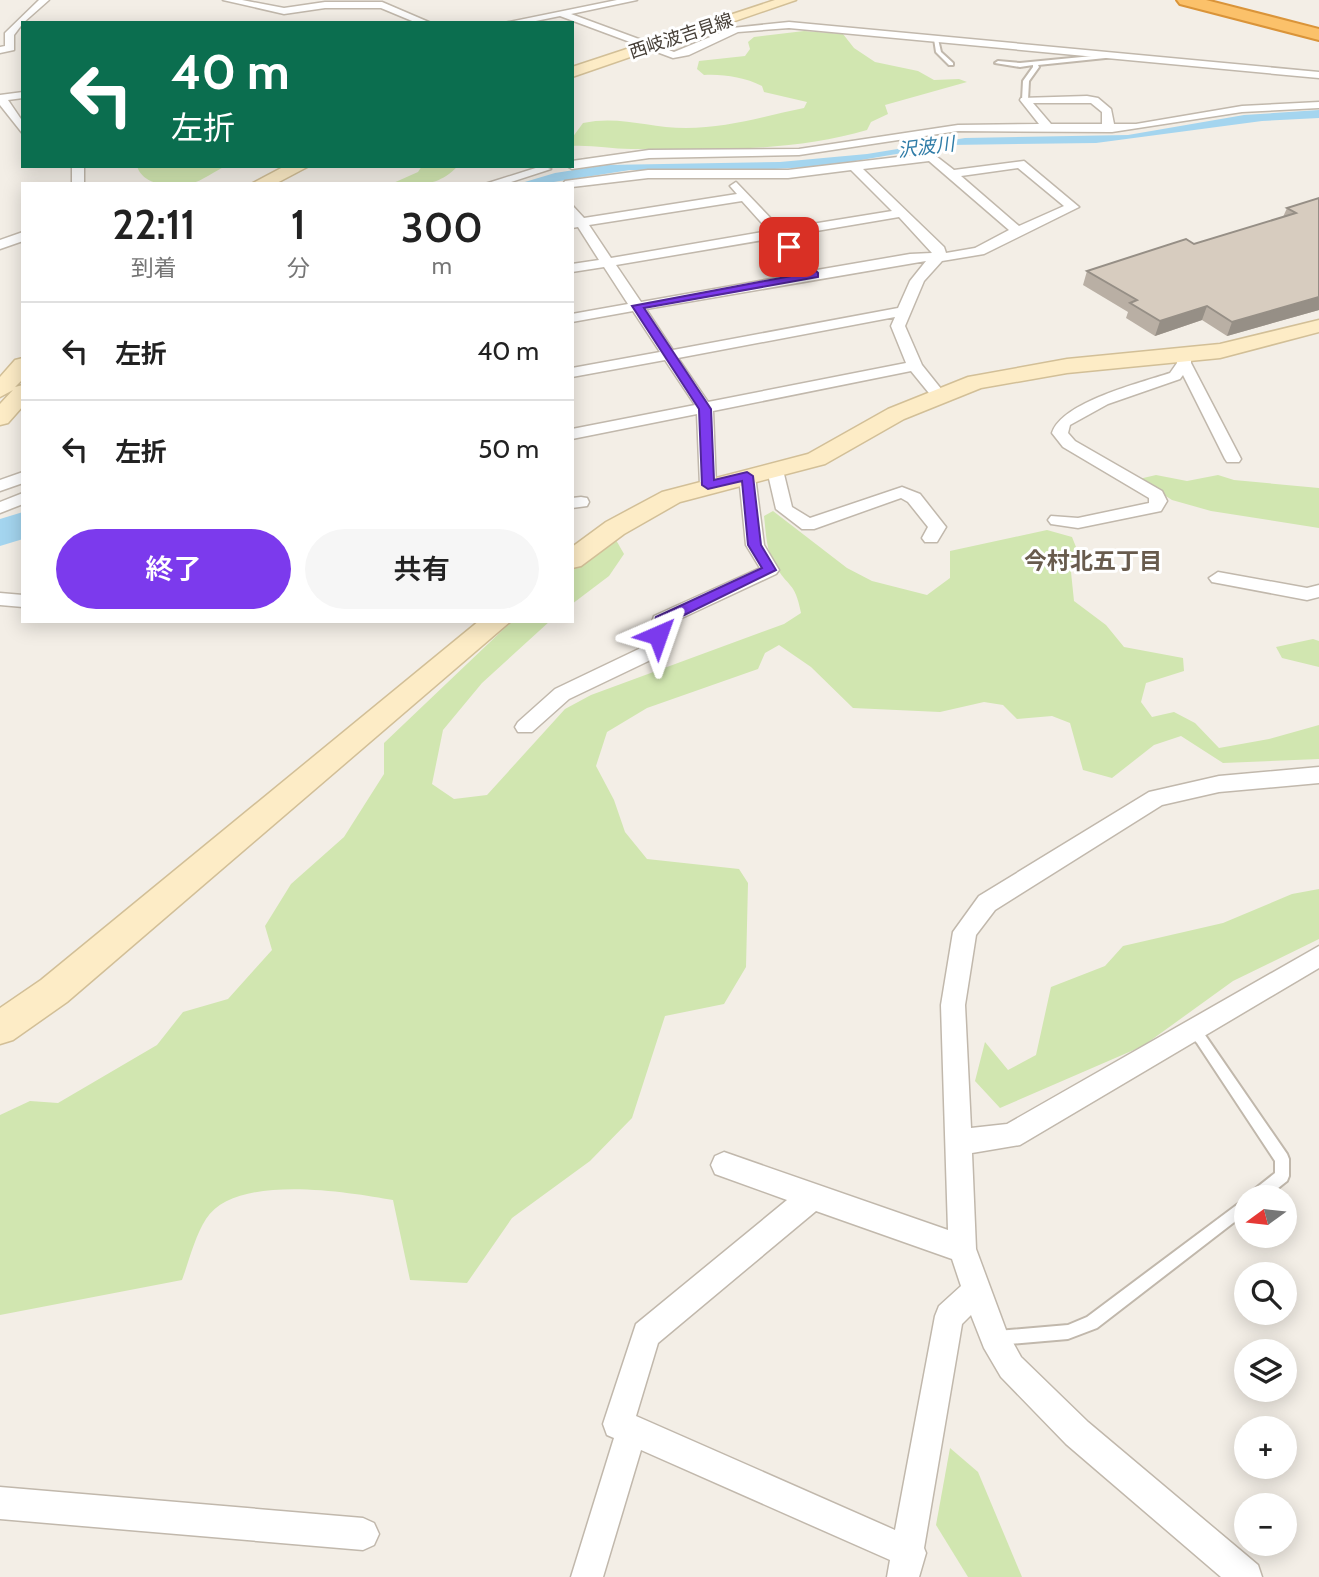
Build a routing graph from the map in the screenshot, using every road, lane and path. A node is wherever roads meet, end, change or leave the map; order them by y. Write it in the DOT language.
graph roads {
  1 [pos="44,0"];
  2 [pos="228,0"];
  3 [pos="632,0"];
  4 [pos="759,0"];
  5 [pos="789,0"];
  6 [pos="1186,0"];
  7 [pos="382,3"];
  8 [pos="562,14"];
  9 [pos="22,21"];
  10 [pos="422,21"];
  11 [pos="521,21"];
  12 [pos="21,22"];
  13 [pos="1319,35"];
  14 [pos="936,39"];
  15 [pos="639,45"];
  16 [pos="0,50"];
  17 [pos="1113,56"];
  18 [pos="574,61"];
  19 [pos="998,63"];
  20 [pos="1034,63"];
  21 [pos="951,64"];
  22 [pos="574,71"];
  23 [pos="1319,75"];
  24 [pos="21,95"];
  25 [pos="1,98"];
  26 [pos="1025,100"];
  27 [pos="1319,105"];
  28 [pos="21,128"];
  29 [pos="1048,128"];
  30 [pos="1112,128"];
  31 [pos="574,165"];
  32 [pos="269,168"];
  33 [pos="296,168"];
  34 [pos="554,168"];
  35 [pos="856,168"];
  36 [pos="546,170"];
  37 [pos="951,174"];
  38 [pos="729,175"];
  39 [pos="240,182"];
  40 [pos="264,182"];
  41 [pos="499,182"];
  42 [pos="560,182"];
  43 [pos="571,182"];
  44 [pos="744,197"];
  45 [pos="902,213"];
  46 [pos="577,224"];
  47 [pos="1017,231"];
  48 [pos="776,233"];
  49 [pos="21,237"];
  50 [pos="0,245"];
  51 [pos="939,257"];
  52 [pos="608,262"];
  53 [pos="574,268"];
  54 [pos="814,275"];
  55 [pos="638,306"];
  56 [pos="905,311"];
  57 [pos="574,318"];
  58 [pos="1319,326"];
  59 [pos="669,355"];
  60 [pos="1184,360"];
  61 [pos="915,366"];
  62 [pos="21,368"];
  63 [pos="574,373"];
  64 [pos="6,389"];
  65 [pos="938,395"];
  66 [pos="705,409"];
  67 [pos="0,418"];
  68 [pos="574,434"];
  69 [pos="1233,459"];
  70 [pos="775,470"];
  71 [pos="747,476"];
  72 [pos="21,478"];
  73 [pos="708,485"];
  74 [pos="0,486"];
  75 [pos="21,499"];
  76 [pos="0,508"];
  77 [pos="1057,520"];
  78 [pos="931,538"];
  79 [pos="574,559"];
  80 [pos="1218,578"];
  81 [pos="1319,591"];
  82 [pos="0,599"];
  83 [pos="21,601"];
  84 [pos="495,623"];
  85 [pos="525,727"];
  86 [pos="1319,775"];
  87 [pos="1319,956"];
  88 [pos="0,1028"];
  89 [pos="1190,1029"];
  90 [pos="956,1142"];
  91 [pos="724,1165"];
  92 [pos="1271,1185"];
  93 [pos="813,1196"];
  94 [pos="1234,1214"];
  95 [pos="962,1249"];
  96 [pos="975,1293"];
  97 [pos="994,1338"];
  98 [pos="632,1430"];
  99 [pos="0,1503"];
  100 [pos="363,1534"];
  101 [pos="907,1565"];
  102 [pos="587,1577"];
  103 [pos="1246,1577"];
  1 -- 9 [label="street"];
  2 -- 7 [label="street"];
  3 -- 8 [label="street"];
  4 -- 15 [label="street, 西岐波吉見線"];
  5 -- 15 [label="street, 西岐波吉見線"];
  6 -- 13 [label="highway"];
  7 -- 10 [label="street"];
  8 -- 11 [label="street"];
  8 -- 15 [label="street"];
  12 -- 16 [label="street"];
  14 -- 15 [label="street"];
  14 -- 17 [label="street"];
  14 -- 21 [label="lane"];
  15 -- 18 [label="street, 西岐波吉見線"];
  15 -- 22 [label="street, 西岐波吉見線"];
  17 -- 20 [label="lane"];
  17 -- 23 [label="street"];
  19 -- 20 [label="lane"];
  20 -- 26 [label="lane"];
  24 -- 25 [label="street"];
  25 -- 28 [label="street"];
  26 -- 29 [label="street"];
  26 -- 30 [label="street"];
  27 -- 30 [label="street"];
  29 -- 30 [label="street"];
  29 -- 31 [label="street"];
  32 -- 39 [label="street"];
  33 -- 40 [label="street"];
  34 -- 36 [label="street"];
  35 -- 37 [label="street"];
  35 -- 38 [label="street"];
  35 -- 45 [label="street"];
  36 -- 41 [label="street"];
  36 -- 42 [label="street"];
  37 -- 47 [label="street"];
  37 -- 47 [label="street"];
  38 -- 43 [label="street"];
  38 -- 44 [label="street"];
  44 -- 46 [label="street"];
  44 -- 48 [label="street"];
  45 -- 48 [label="street"];
  45 -- 51 [label="street"];
  46 -- 52 [label="street"];
  47 -- 51 [label="street"];
  48 -- 52 [label="street"];
  48 -- 54 [label="street"];
  49 -- 50 [label="street"];
  51 -- 54 [label="street"];
  51 -- 56 [label="street"];
  52 -- 53 [label="street"];
  52 -- 55 [label="street"];
  54 -- 55 [label="street"];
  55 -- 57 [label="street"];
  55 -- 59 [label="street"];
  56 -- 59 [label="street"];
  56 -- 61 [label="street"];
  58 -- 60 [label="street"];
  59 -- 63 [label="street"];
  59 -- 66 [label="street"];
  60 -- 65 [label="street"];
  60 -- 69 [label="street"];
  60 -- 77 [label="street"];
  61 -- 65 [label="street"];
  61 -- 66 [label="street"];
  62 -- 64 [label="street"];
  64 -- 67 [label="street"];
  65 -- 70 [label="street"];
  66 -- 68 [label="street"];
  66 -- 73 [label="street"];
  70 -- 71 [label="street"];
  70 -- 78 [label="street"];
  71 -- 73 [label="street"];
  71 -- 85 [label="street"];
  72 -- 74 [label="street"];
  73 -- 79 [label="street"];
  75 -- 76 [label="street"];
  80 -- 81 [label="street"];
  82 -- 83 [label="street"];
  84 -- 88 [label="street"];
  86 -- 90 [label="street"];
  87 -- 89 [label="street"];
  89 -- 90 [label="street"];
  89 -- 92 [label="lane"];
  90 -- 95 [label="street"];
  91 -- 93 [label="street"];
  93 -- 95 [label="street"];
  93 -- 98 [label="street"];
  94 -- 97 [label="lane"];
  95 -- 96 [label="street"];
  96 -- 97 [label="street"];
  96 -- 101 [label="street"];
  97 -- 103 [label="street"];
  98 -- 101 [label="street"];
  98 -- 102 [label="street"];
  99 -- 100 [label="street"];
}
